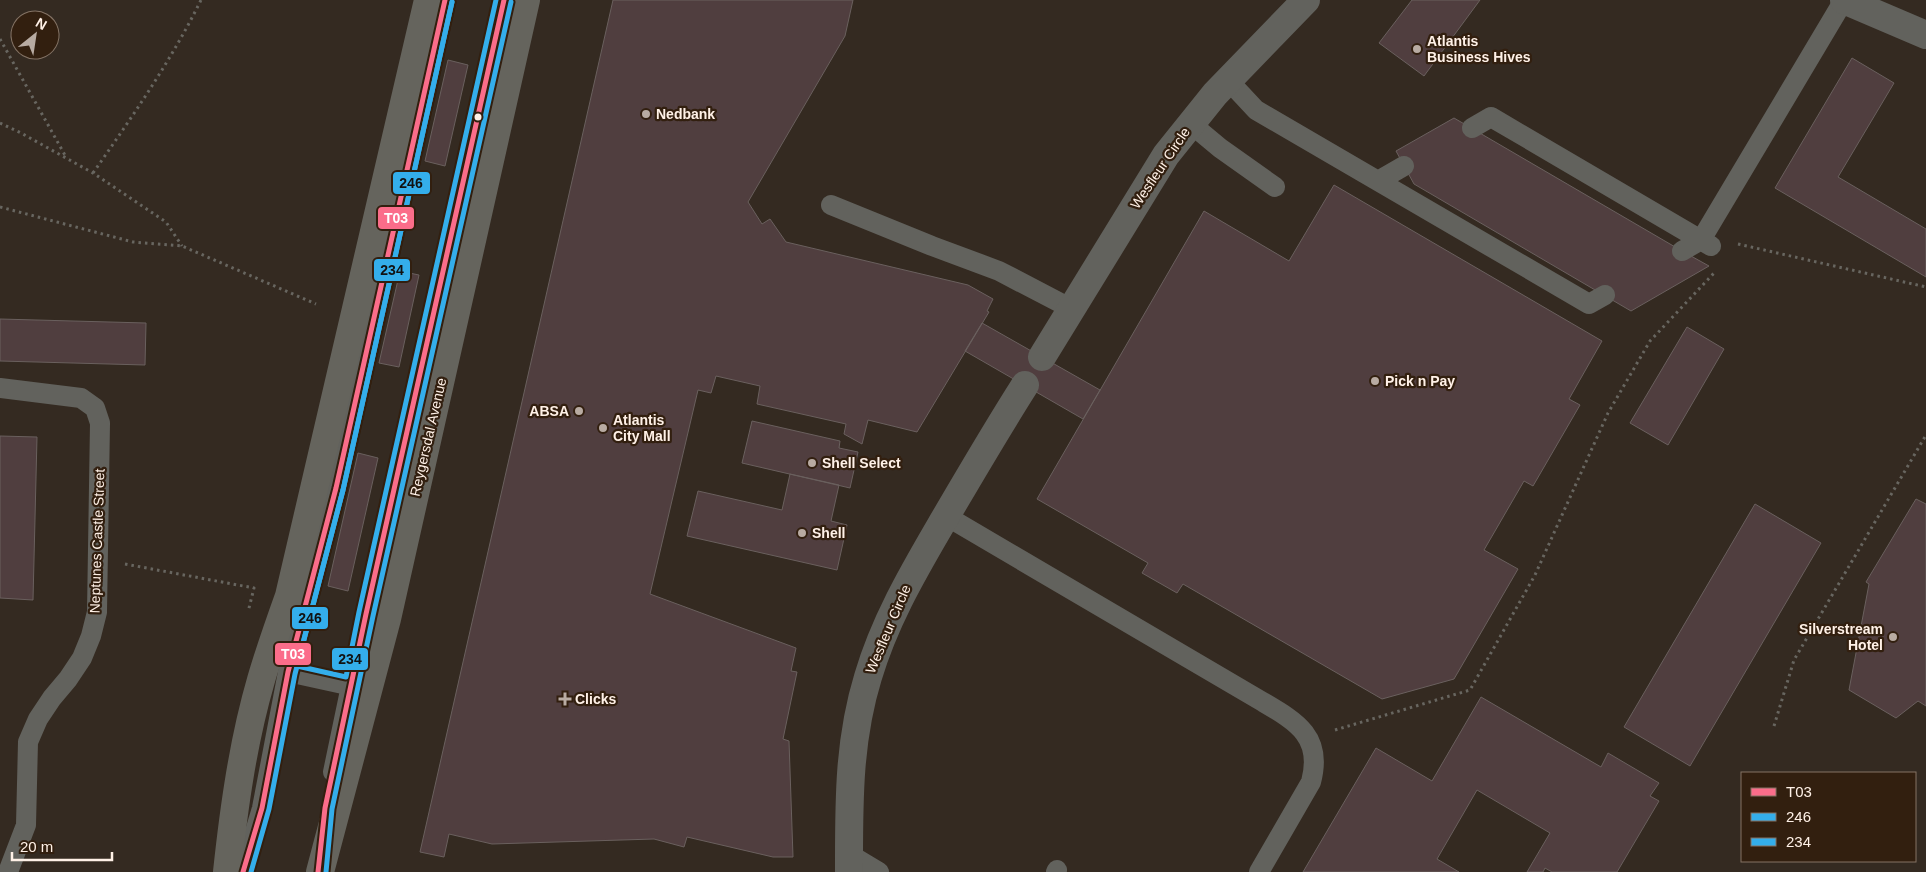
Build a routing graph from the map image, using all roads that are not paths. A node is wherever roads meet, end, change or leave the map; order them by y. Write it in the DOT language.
graph roads {
  1 [pos="428,0"];
  2 [pos="445,0"];
  3 [pos="504,0"];
  4 [pos="526,0"];
  5 [pos="1306,0"];
  6 [pos="1844,0"];
  7 [pos="1926,35"];
  8 [pos="1228,80"];
  9 [pos="1190,123"];
  10 [pos="1472,128"];
  11 [pos="1404,166"];
  12 [pos="1378,181"];
  13 [pos="1275,187"];
  14 [pos="831,205"];
  15 [pos="1707,243"];
  16 [pos="1682,251"];
  17 [pos="1605,295"];
  18 [pos="1072,309"];
  19 [pos="1042,357"];
  20 [pos="1025,385"];
  21 [pos="0,388"];
  22 [pos="946,516"];
  23 [pos="288,672"];
  24 [pos="352,686"];
  25 [pos="849,863"];
  26 [pos="8,872"];
  27 [pos="227,872"];
  28 [pos="244,872"];
  29 [pos="319,872"];
  30 [pos="880,872"];
  31 [pos="1259,872"];
  1 -- 27 [label="main road"];
  2 -- 23 [label="lane"];
  3 -- 24 [label="lane"];
  4 -- 29 [label="main road, Reygersdal Avenue"];
  5 -- 8 [label="street, Wesfleur Circle"];
  6 -- 7 [label="street"];
  6 -- 15 [label="lane"];
  8 -- 9 [label="street, Wesfleur Circle"];
  8 -- 12 [label="lane"];
  9 -- 13 [label="lane"];
  9 -- 18 [label="street, Wesfleur Circle"];
  10 -- 15 [label="lane"];
  11 -- 12 [label="lane"];
  12 -- 17 [label="lane"];
  14 -- 18 [label="lane"];
  15 -- 16 [label="lane"];
  18 -- 19 [label="street, Wesfleur Circle"];
  20 -- 22 [label="street, Wesfleur Circle"];
  21 -- 26 [label="lane, Neptunes Castle Street"];
  22 -- 25 [label="street, Wesfleur Circle"];
  22 -- 31 [label="lane"];
  23 -- 24 [label="lane"];
  23 -- 28 [label="lane"];
  24 -- 29 [label="lane"];
  25 -- 30 [label="lane"];
}
